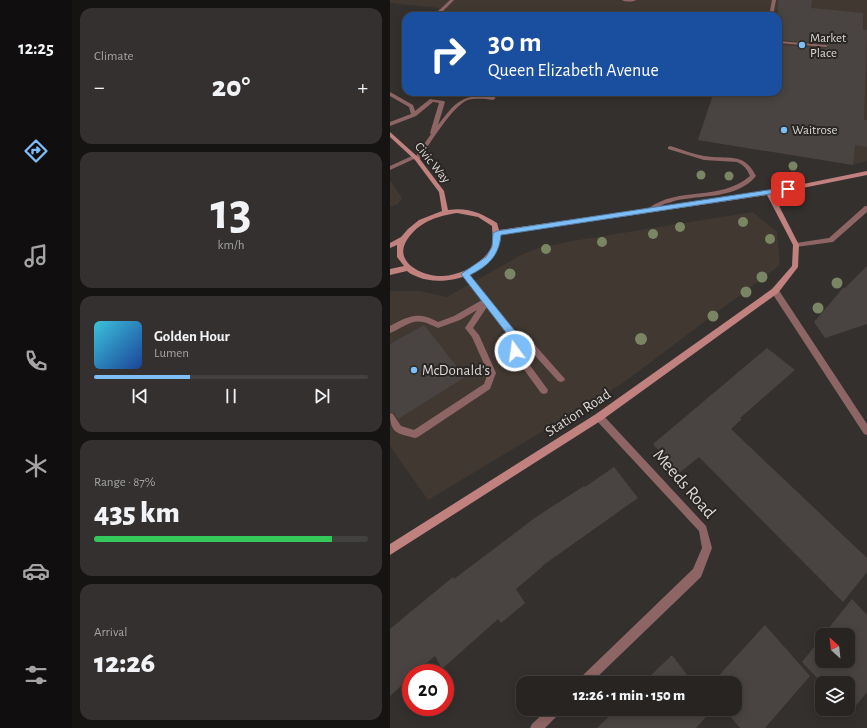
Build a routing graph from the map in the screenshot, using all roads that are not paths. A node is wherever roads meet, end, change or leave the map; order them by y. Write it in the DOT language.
graph roads {
  1 [pos="452,0"];
  2 [pos="624,0"];
  3 [pos="634,0"];
  4 [pos="774,0"];
  5 [pos="439,12"];
  6 [pos="772,12"];
  7 [pos="782,42"];
  8 [pos="826,46"];
  9 [pos="390,94"];
  10 [pos="493,98"];
  11 [pos="414,115"];
  12 [pos="390,124"];
  13 [pos="390,134"];
  14 [pos="432,136"];
  15 [pos="670,148"];
  16 [pos="416,158"];
  17 [pos="390,168"];
  18 [pos="867,173"];
  19 [pos="769,193"];
  20 [pos="867,208"];
  21 [pos="651,210"];
  22 [pos="445,212"];
  23 [pos="497,233"];
  24 [pos="403,239"];
  25 [pos="796,245"];
  26 [pos="390,246"];
  27 [pos="408,268"];
  28 [pos="390,272"];
  29 [pos="465,274"];
  30 [pos="774,291"];
  31 [pos="486,302"];
  32 [pos="390,330"];
  33 [pos="516,338"];
  34 [pos="561,379"];
  35 [pos="544,390"];
  36 [pos="390,417"];
  37 [pos="599,417"];
  38 [pos="867,431"];
  39 [pos="390,550"];
  40 [pos="590,676"];
  41 [pos="549,716"];
  42 [pos="536,728"];
  1 -- 5 [label="street"];
  2 -- 3 [label="street"];
  4 -- 6 [label="street"];
  7 -- 8 [label="street"];
  9 -- 11 [label="street"];
  10 -- 14 [label="street"];
  11 -- 12 [label="street"];
  11 -- 14 [label="street"];
  13 -- 16 [label="main road, Civic Way"];
  14 -- 16 [label="street"];
  15 -- 21 [label="street"];
  16 -- 17 [label="street"];
  16 -- 22 [label="main road, Civic Way"];
  18 -- 19 [label="main road"];
  19 -- 21 [label="main road"];
  19 -- 25 [label="main road"];
  20 -- 25 [label="street"];
  21 -- 23 [label="main road"];
  22 -- 23 [label="main road"];
  22 -- 24 [label="main road"];
  23 -- 29 [label="main road"];
  24 -- 26 [label="main road"];
  24 -- 27 [label="main road"];
  25 -- 30 [label="main road, Station Road"];
  27 -- 28 [label="main road"];
  27 -- 29 [label="main road"];
  29 -- 31 [label="street"];
  30 -- 37 [label="main road, Station Road"];
  30 -- 38 [label="street"];
  31 -- 32 [label="street"];
  31 -- 33 [label="street"];
  31 -- 36 [label="street"];
  33 -- 34 [label="street"];
  33 -- 35 [label="street"];
  37 -- 39 [label="main road, Station Road"];
  37 -- 40 [label="street, Meeds Road"];
  41 -- 42 [label="street"];
}
